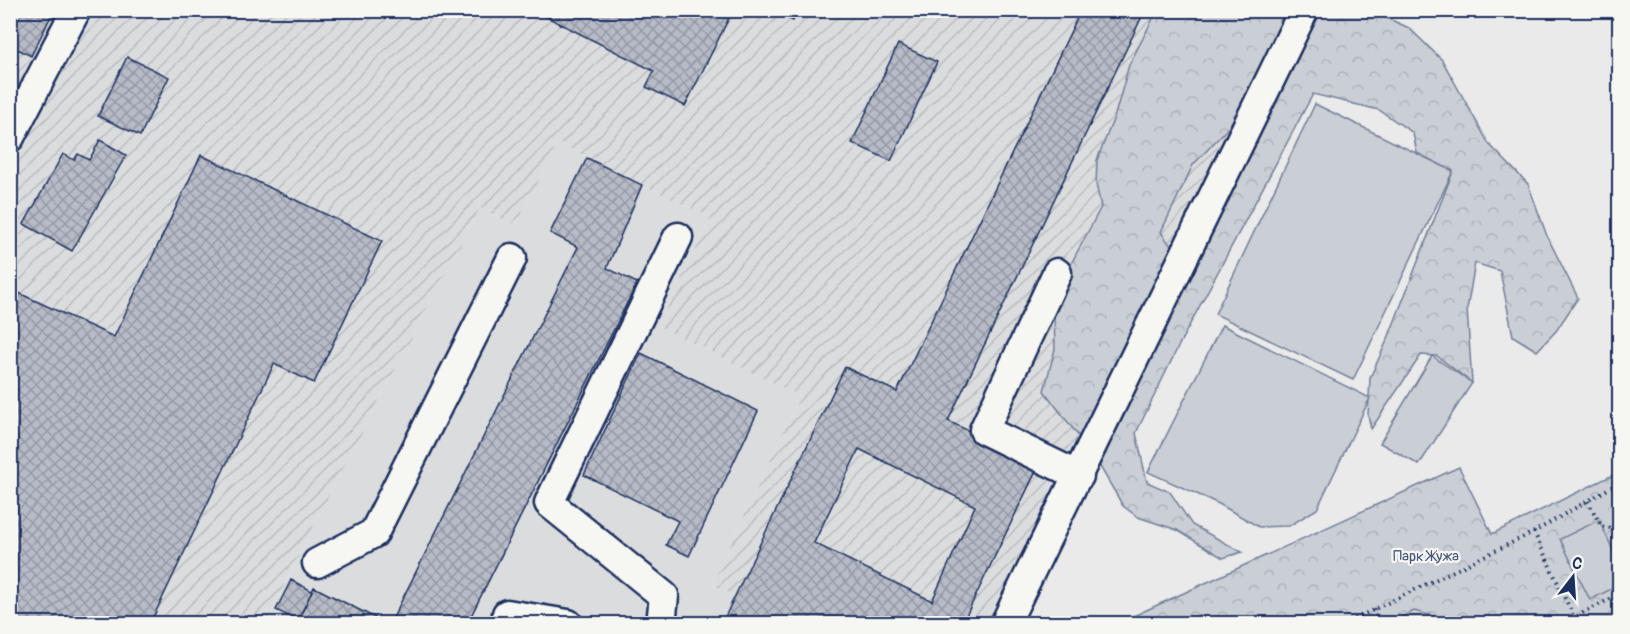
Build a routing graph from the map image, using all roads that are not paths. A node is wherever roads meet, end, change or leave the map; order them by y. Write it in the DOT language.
graph roads {
  1 [pos="76,10"];
  2 [pos="1304,10"];
  3 [pos="20,95"];
  4 [pos="10,136"];
  5 [pos="678,237"];
  6 [pos="512,258"];
  7 [pos="1057,273"];
  8 [pos="1079,476"];
  9 [pos="317,563"];
  10 [pos="507,614"];
  11 [pos="568,624"];
  12 [pos="661,624"];
  13 [pos="1005,624"];
  1 -- 3 [label="lane"];
  2 -- 8 [label="lane"];
  3 -- 4 [label="lane"];
  5 -- 12 [label="lane"];
  6 -- 9 [label="lane"];
  7 -- 8 [label="lane"];
  8 -- 13 [label="lane"];
  10 -- 11 [label="lane"];
}
